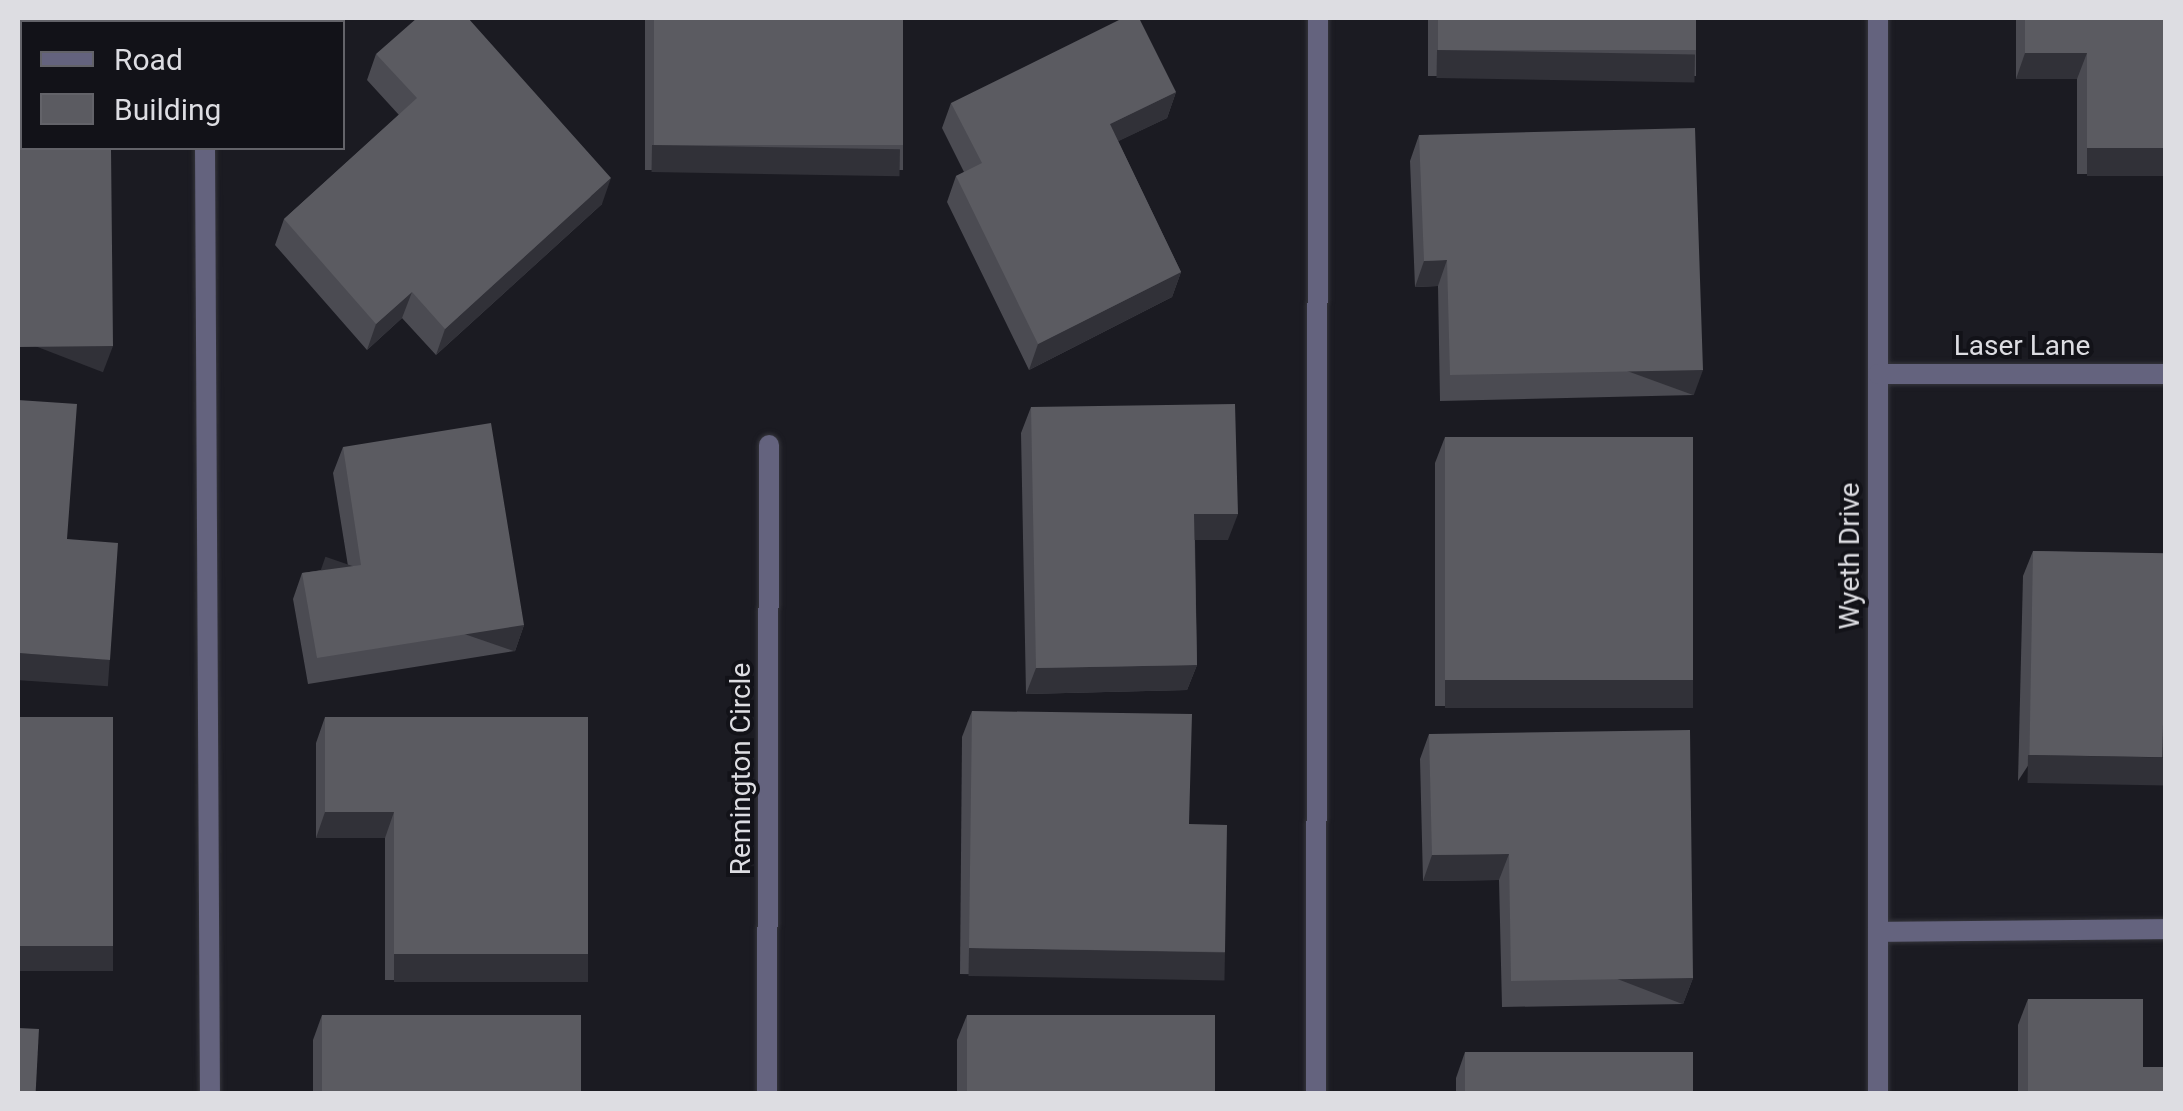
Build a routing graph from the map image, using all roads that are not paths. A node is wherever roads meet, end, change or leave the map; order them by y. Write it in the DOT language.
graph roads {
  1 [pos="1318,18"];
  2 [pos="1878,18"];
  3 [pos="205,150"];
  4 [pos="1878,374"];
  5 [pos="2166,374"];
  6 [pos="769,445"];
  7 [pos="2166,929"];
  8 [pos="1878,932"];
  9 [pos="210,1094"];
  10 [pos="767,1094"];
  11 [pos="1316,1094"];
  12 [pos="1878,1094"];
  1 -- 11 [label="street"];
  2 -- 4 [label="street, Wyeth Drive"];
  3 -- 9 [label="street"];
  4 -- 5 [label="street, Laser Lane"];
  4 -- 8 [label="street, Wyeth Drive"];
  6 -- 10 [label="street, Remington Circle"];
  7 -- 8 [label="street"];
  8 -- 12 [label="street, Wyeth Drive"];
}
